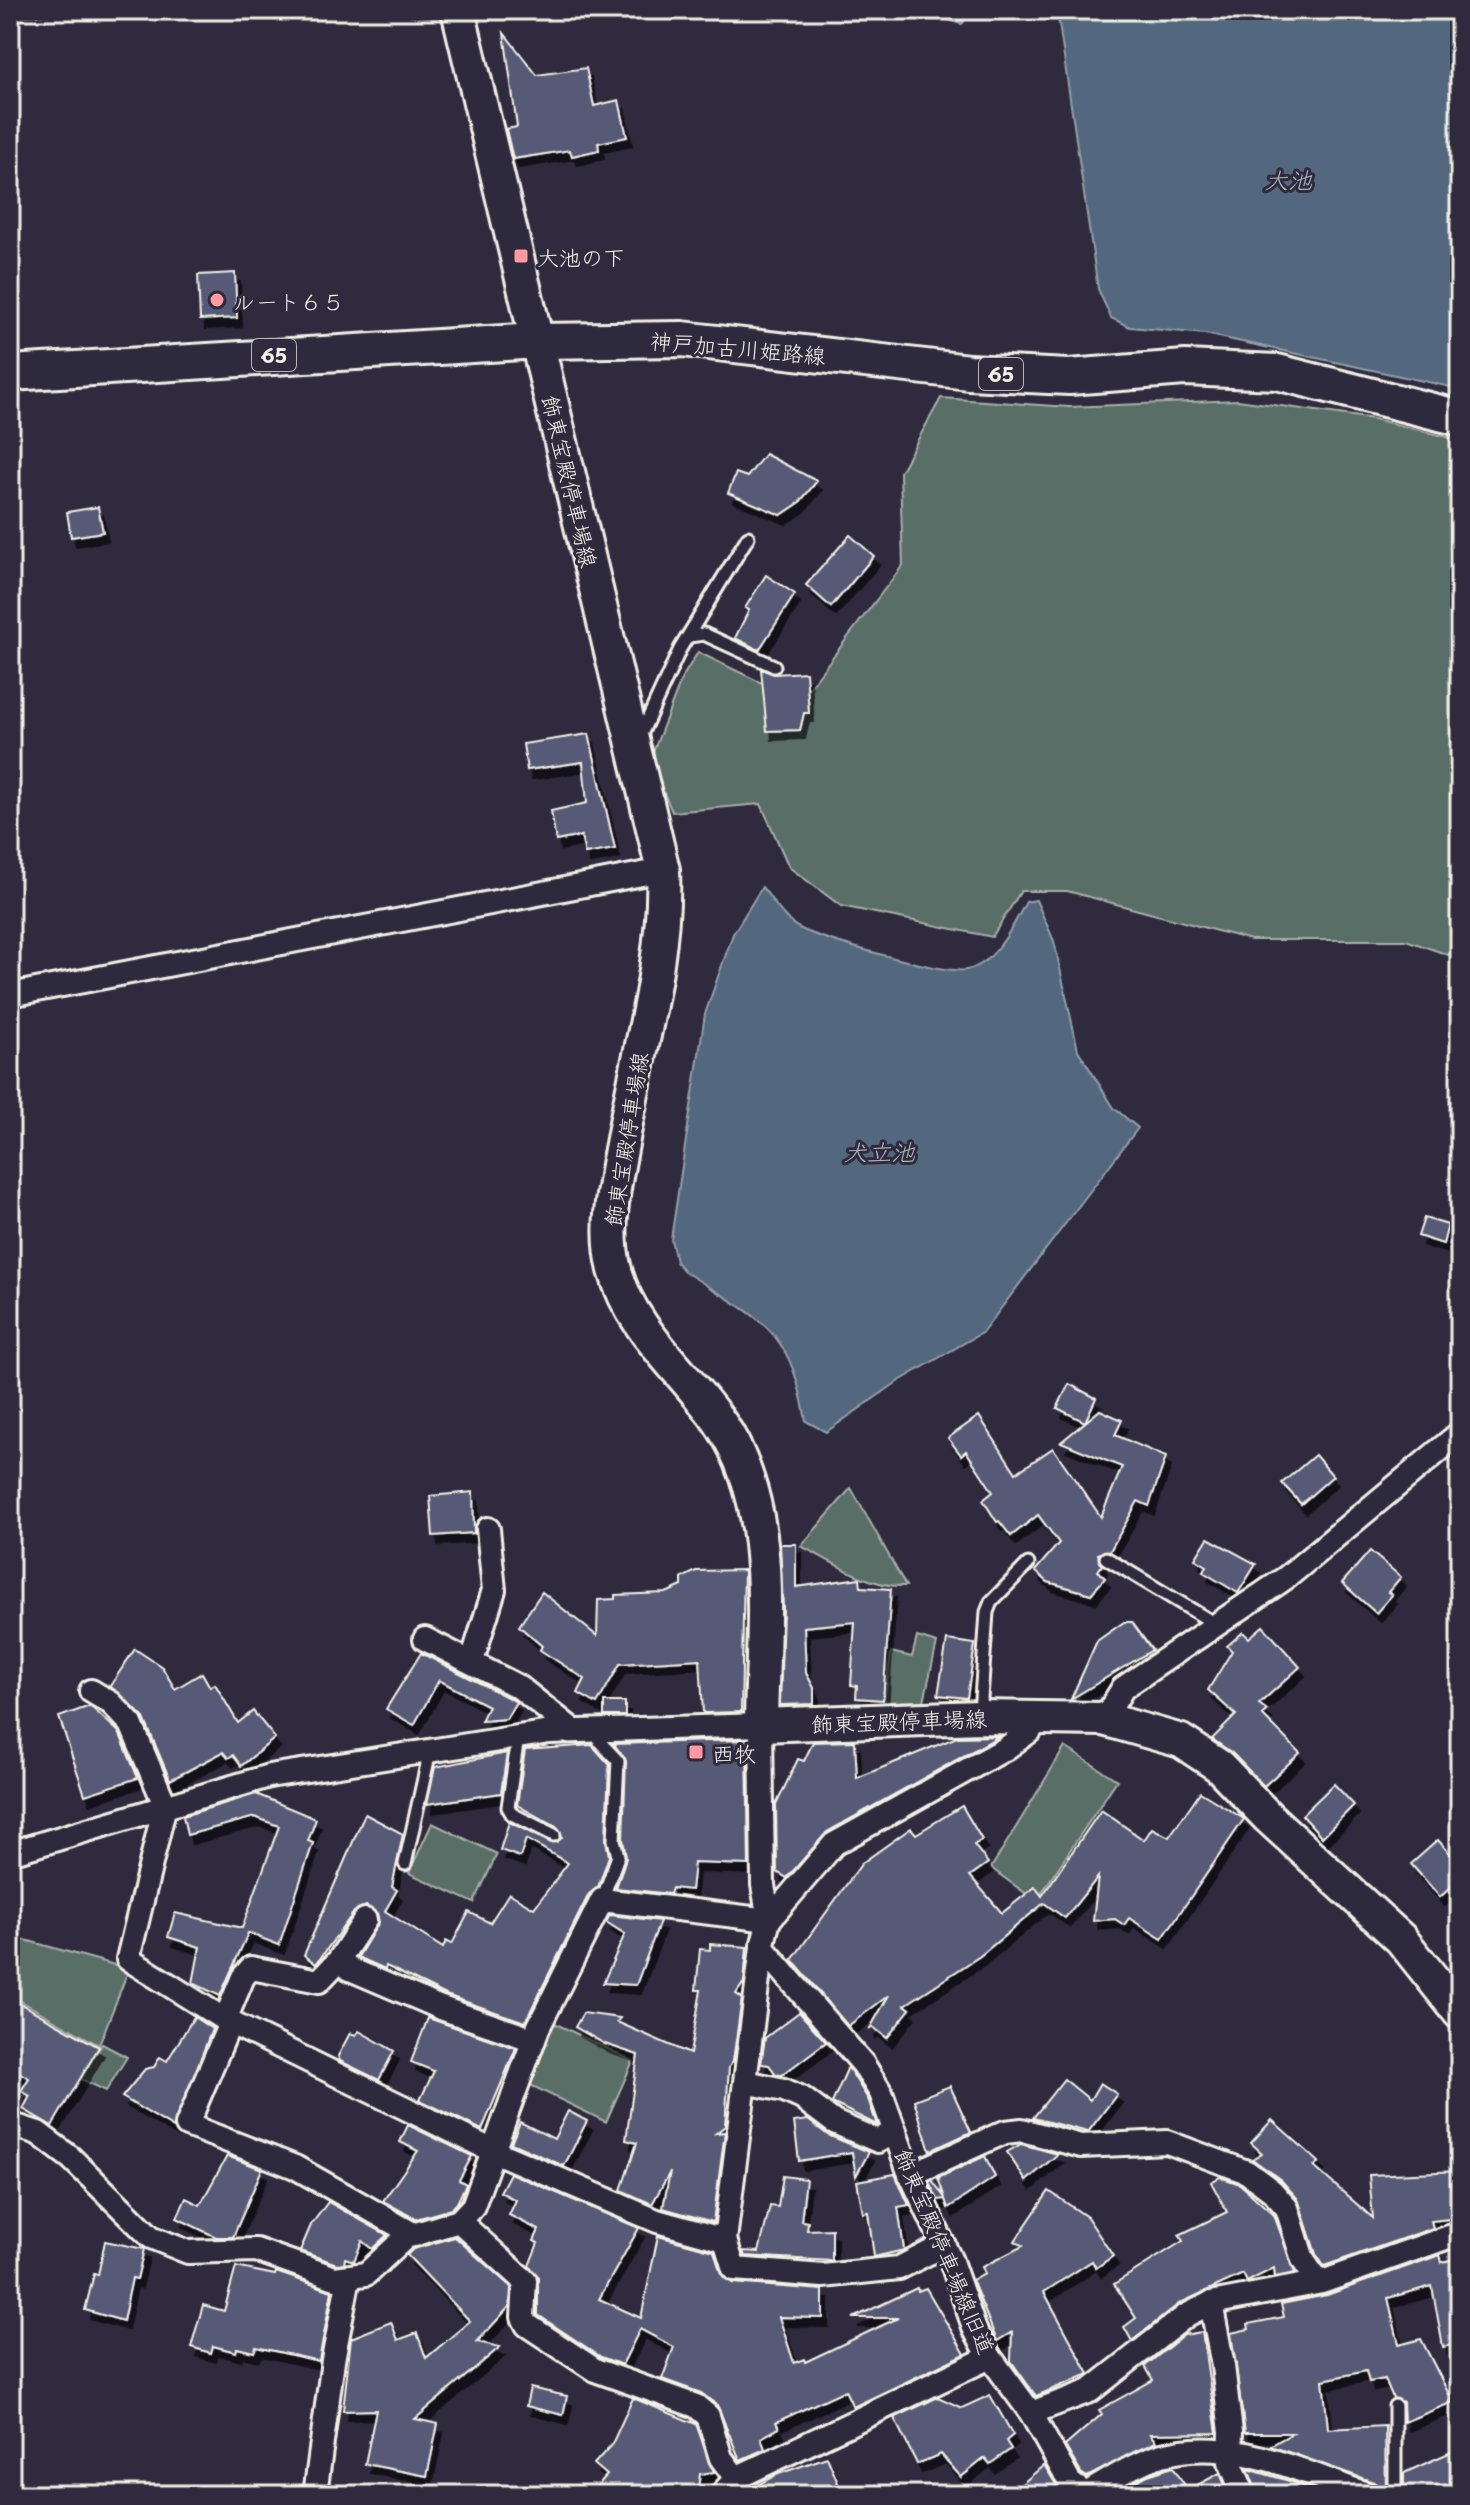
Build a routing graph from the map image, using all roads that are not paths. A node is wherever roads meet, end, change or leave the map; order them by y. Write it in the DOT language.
graph roads {
  1 [pos="458,10"];
  2 [pos="538,341"];
  3 [pos="10,373"];
  4 [pos="1460,418"];
  5 [pos="748,537"];
  6 [pos="689,636"];
  7 [pos="774,666"];
  8 [pos="634,748"];
  9 [pos="663,870"];
  10 [pos="10,995"];
  11 [pos="1460,1433"];
  12 [pos="488,1529"];
  13 [pos="1106,1558"];
  14 [pos="1028,1564"];
  15 [pos="1217,1625"];
  16 [pos="425,1639"];
  17 [pos="472,1661"];
  18 [pos="91,1691"];
  19 [pos="980,1717"];
  20 [pos="1039,1718"];
  21 [pos="1104,1719"];
  22 [pos="761,1725"];
  23 [pos="598,1730"];
  24 [pos="574,1731"];
  25 [pos="518,1737"];
  26 [pos="430,1751"];
  27 [pos="165,1805"];
  28 [pos="554,1835"];
  29 [pos="10,1853"];
  30 [pos="405,1864"];
  31 [pos="602,1900"];
  32 [pos="365,1920"];
  33 [pos="769,1920"];
  34 [pos="762,1947"];
  35 [pos="339,1960"];
  36 [pos="1460,2013"];
  37 [pos="228,2021"];
  38 [pos="534,2040"];
  39 [pos="746,2082"];
  40 [pos="10,2124"];
  41 [pos="895,2131"];
  42 [pos="491,2150"];
  43 [pos="910,2175"];
  44 [pos="459,2221"];
  45 [pos="1460,2233"];
  46 [pos="415,2235"];
  47 [pos="725,2240"];
  48 [pos="944,2245"];
  49 [pos="349,2277"];
  50 [pos="1318,2282"];
  51 [pos="1211,2303"];
  52 [pos="990,2357"];
  53 [pos="1395,2406"];
  54 [pos="1031,2413"];
  55 [pos="1229,2450"];
  56 [pos="729,2486"];
  57 [pos="315,2495"];
  58 [pos="1244,2495"];
  59 [pos="1369,2495"];
  60 [pos="1395,2495"];
  1 -- 2 [label="main road, 飾東宝殿停車場線"];
  2 -- 3 [label="main road, 神戸加古川姫路線 / 65"];
  2 -- 4 [label="main road, 神戸加古川姫路線 / 65"];
  2 -- 8 [label="main road, 飾東宝殿停車場線"];
  5 -- 6 [label="lane"];
  6 -- 7 [label="lane"];
  6 -- 8 [label="lane"];
  8 -- 9 [label="main road, 飾東宝殿停車場線"];
  9 -- 10 [label="street"];
  9 -- 22 [label="main road, 飾東宝殿停車場線"];
  11 -- 15 [label="street"];
  12 -- 17 [label="street"];
  13 -- 15 [label="lane"];
  14 -- 19 [label="lane"];
  15 -- 21 [label="street"];
  16 -- 17 [label="street"];
  17 -- 24 [label="street"];
  18 -- 27 [label="street"];
  19 -- 20 [label="main road, 飾東宝殿停車場線"];
  19 -- 22 [label="main road, 飾東宝殿停車場線"];
  20 -- 21 [label="main road, 飾東宝殿停車場線"];
  20 -- 33 [label="street"];
  21 -- 36 [label="main road, 飾東宝殿停車場線"];
  22 -- 23 [label="street"];
  22 -- 33 [label="street"];
  23 -- 24 [label="street"];
  23 -- 31 [label="lane"];
  24 -- 25 [label="street"];
  25 -- 26 [label="street"];
  25 -- 28 [label="lane"];
  26 -- 27 [label="street"];
  26 -- 30 [label="lane"];
  27 -- 29 [label="street"];
  27 -- 37 [label="street"];
  31 -- 33 [label="street"];
  31 -- 38 [label="street"];
  32 -- 35 [label="street"];
  33 -- 34 [label="street"];
  34 -- 39 [label="street"];
  34 -- 41 [label="street, 飾東宝殿停車場線旧道"];
  35 -- 37 [label="street"];
  35 -- 38 [label="street"];
  37 -- 42 [label="street"];
  37 -- 46 [label="street"];
  38 -- 42 [label="street"];
  39 -- 41 [label="street"];
  39 -- 47 [label="street"];
  40 -- 49 [label="street"];
  41 -- 43 [label="street, 飾東宝殿停車場線旧道"];
  42 -- 44 [label="street"];
  42 -- 47 [label="street"];
  43 -- 48 [label="street, 飾東宝殿停車場線旧道"];
  43 -- 50 [label="street"];
  44 -- 46 [label="street"];
  44 -- 56 [label="street"];
  45 -- 50 [label="street"];
  46 -- 49 [label="street"];
  47 -- 48 [label="street"];
  48 -- 52 [label="street, 飾東宝殿停車場線旧道"];
  49 -- 57 [label="street"];
  50 -- 51 [label="street"];
  51 -- 54 [label="street"];
  51 -- 55 [label="street"];
  52 -- 54 [label="street, 飾東宝殿停車場線旧道"];
  52 -- 56 [label="street"];
  53 -- 60 [label="lane"];
  54 -- 55 [label="street, 飾東宝殿停車場線旧道"];
  55 -- 58 [label="street"];
  55 -- 59 [label="street, 飾東宝殿停車場線旧道"];
}
